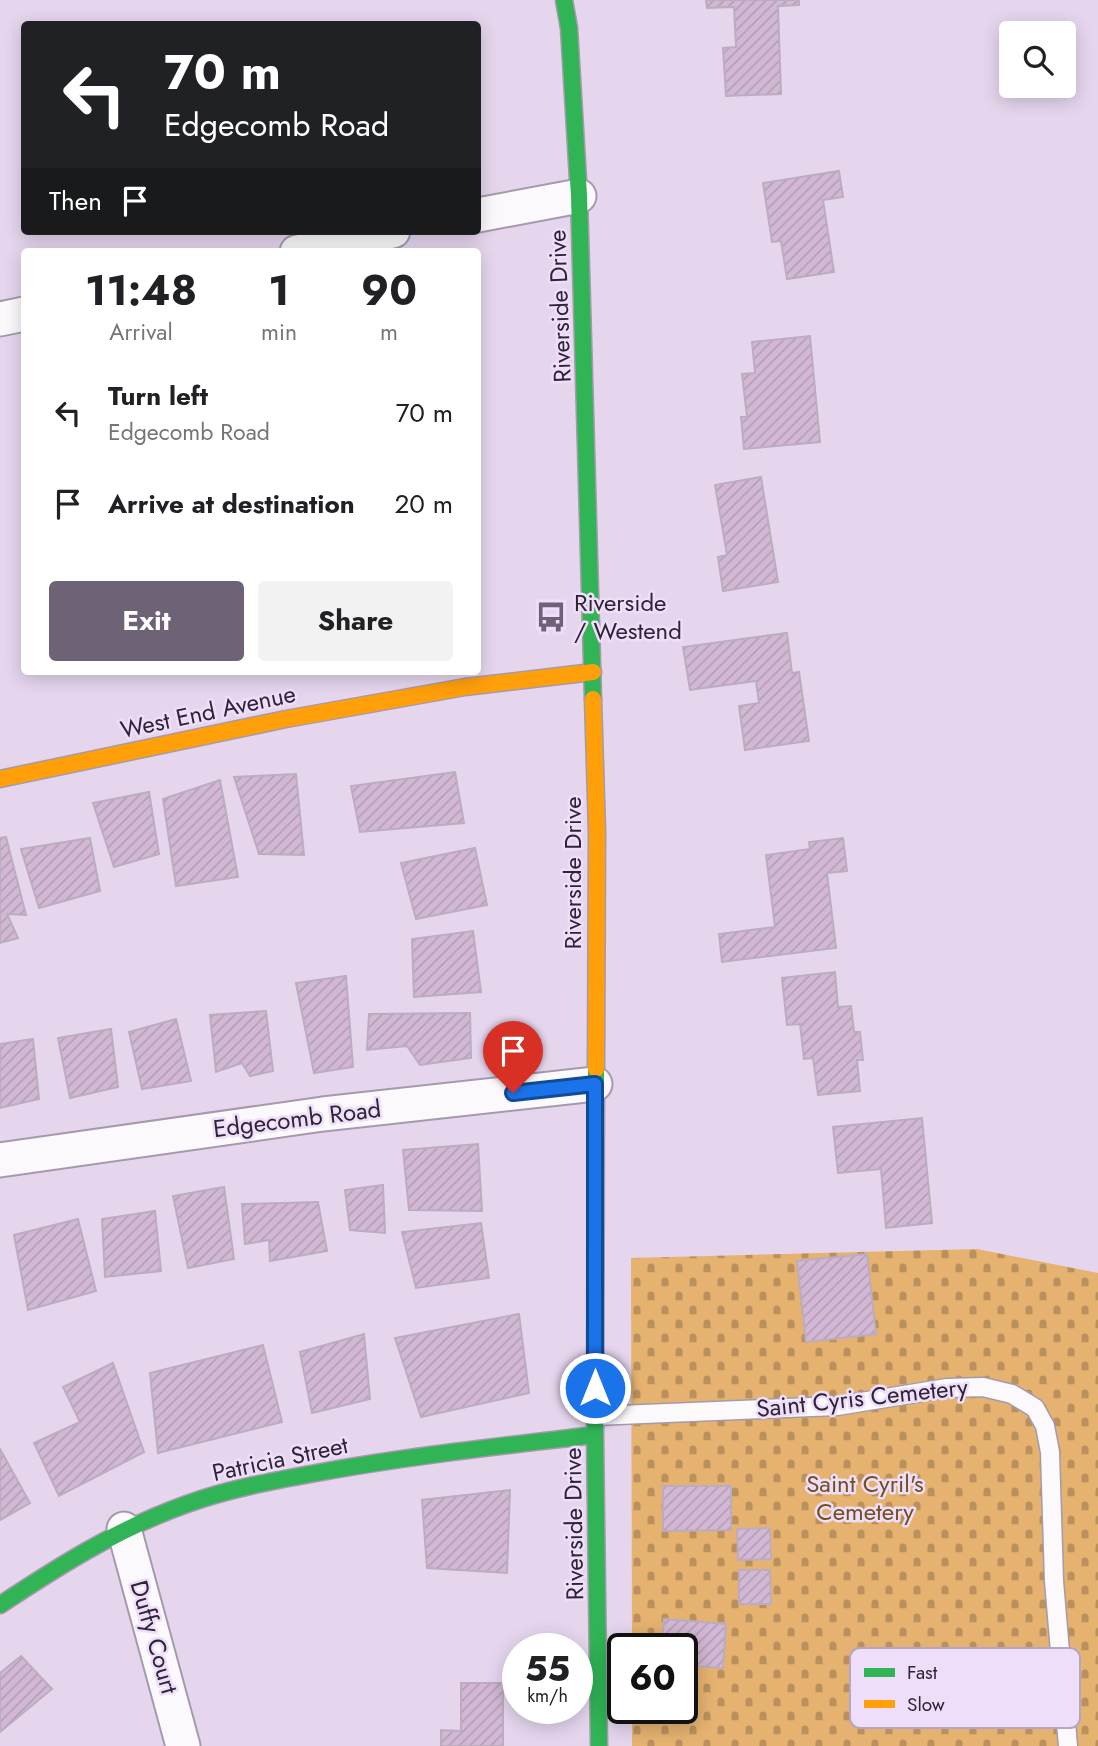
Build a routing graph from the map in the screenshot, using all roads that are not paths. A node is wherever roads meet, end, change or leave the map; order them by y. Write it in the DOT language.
graph roads {
  1 [pos="564,0"];
  2 [pos="579,197"];
  3 [pos="481,214"];
  4 [pos="375,235"];
  5 [pos="315,248"];
  6 [pos="21,315"];
  7 [pos="0,319"];
  8 [pos="593,672"];
  9 [pos="0,779"];
  10 [pos="595,1084"];
  11 [pos="0,1160"];
  12 [pos="595,1416"];
  13 [pos="595,1435"];
  14 [pos="124,1529"];
  15 [pos="0,1605"];
  16 [pos="1060,1648"];
  17 [pos="1066,1728"];
  18 [pos="183,1746"];
  19 [pos="599,1746"];
  20 [pos="1068,1746"];
  1 -- 2 [label="main road, Riverside Drive"];
  2 -- 3 [label="street"];
  2 -- 8 [label="main road, Riverside Drive"];
  4 -- 5 [label="street"];
  6 -- 7 [label="street"];
  8 -- 9 [label="main road, West End Avenue"];
  8 -- 10 [label="main road, Riverside Drive"];
  10 -- 11 [label="street, Edgecomb Road"];
  10 -- 12 [label="main road, Riverside Drive"];
  12 -- 13 [label="main road, Riverside Drive"];
  12 -- 16 [label="lane, Saint Cyris Cemetery"];
  13 -- 14 [label="main road, Patricia Street"];
  13 -- 19 [label="main road, Riverside Drive"];
  14 -- 15 [label="main road, Patricia Street"];
  14 -- 18 [label="street, Duffy Court"];
  17 -- 20 [label="lane, Saint Cyris Cemetery"];
}
